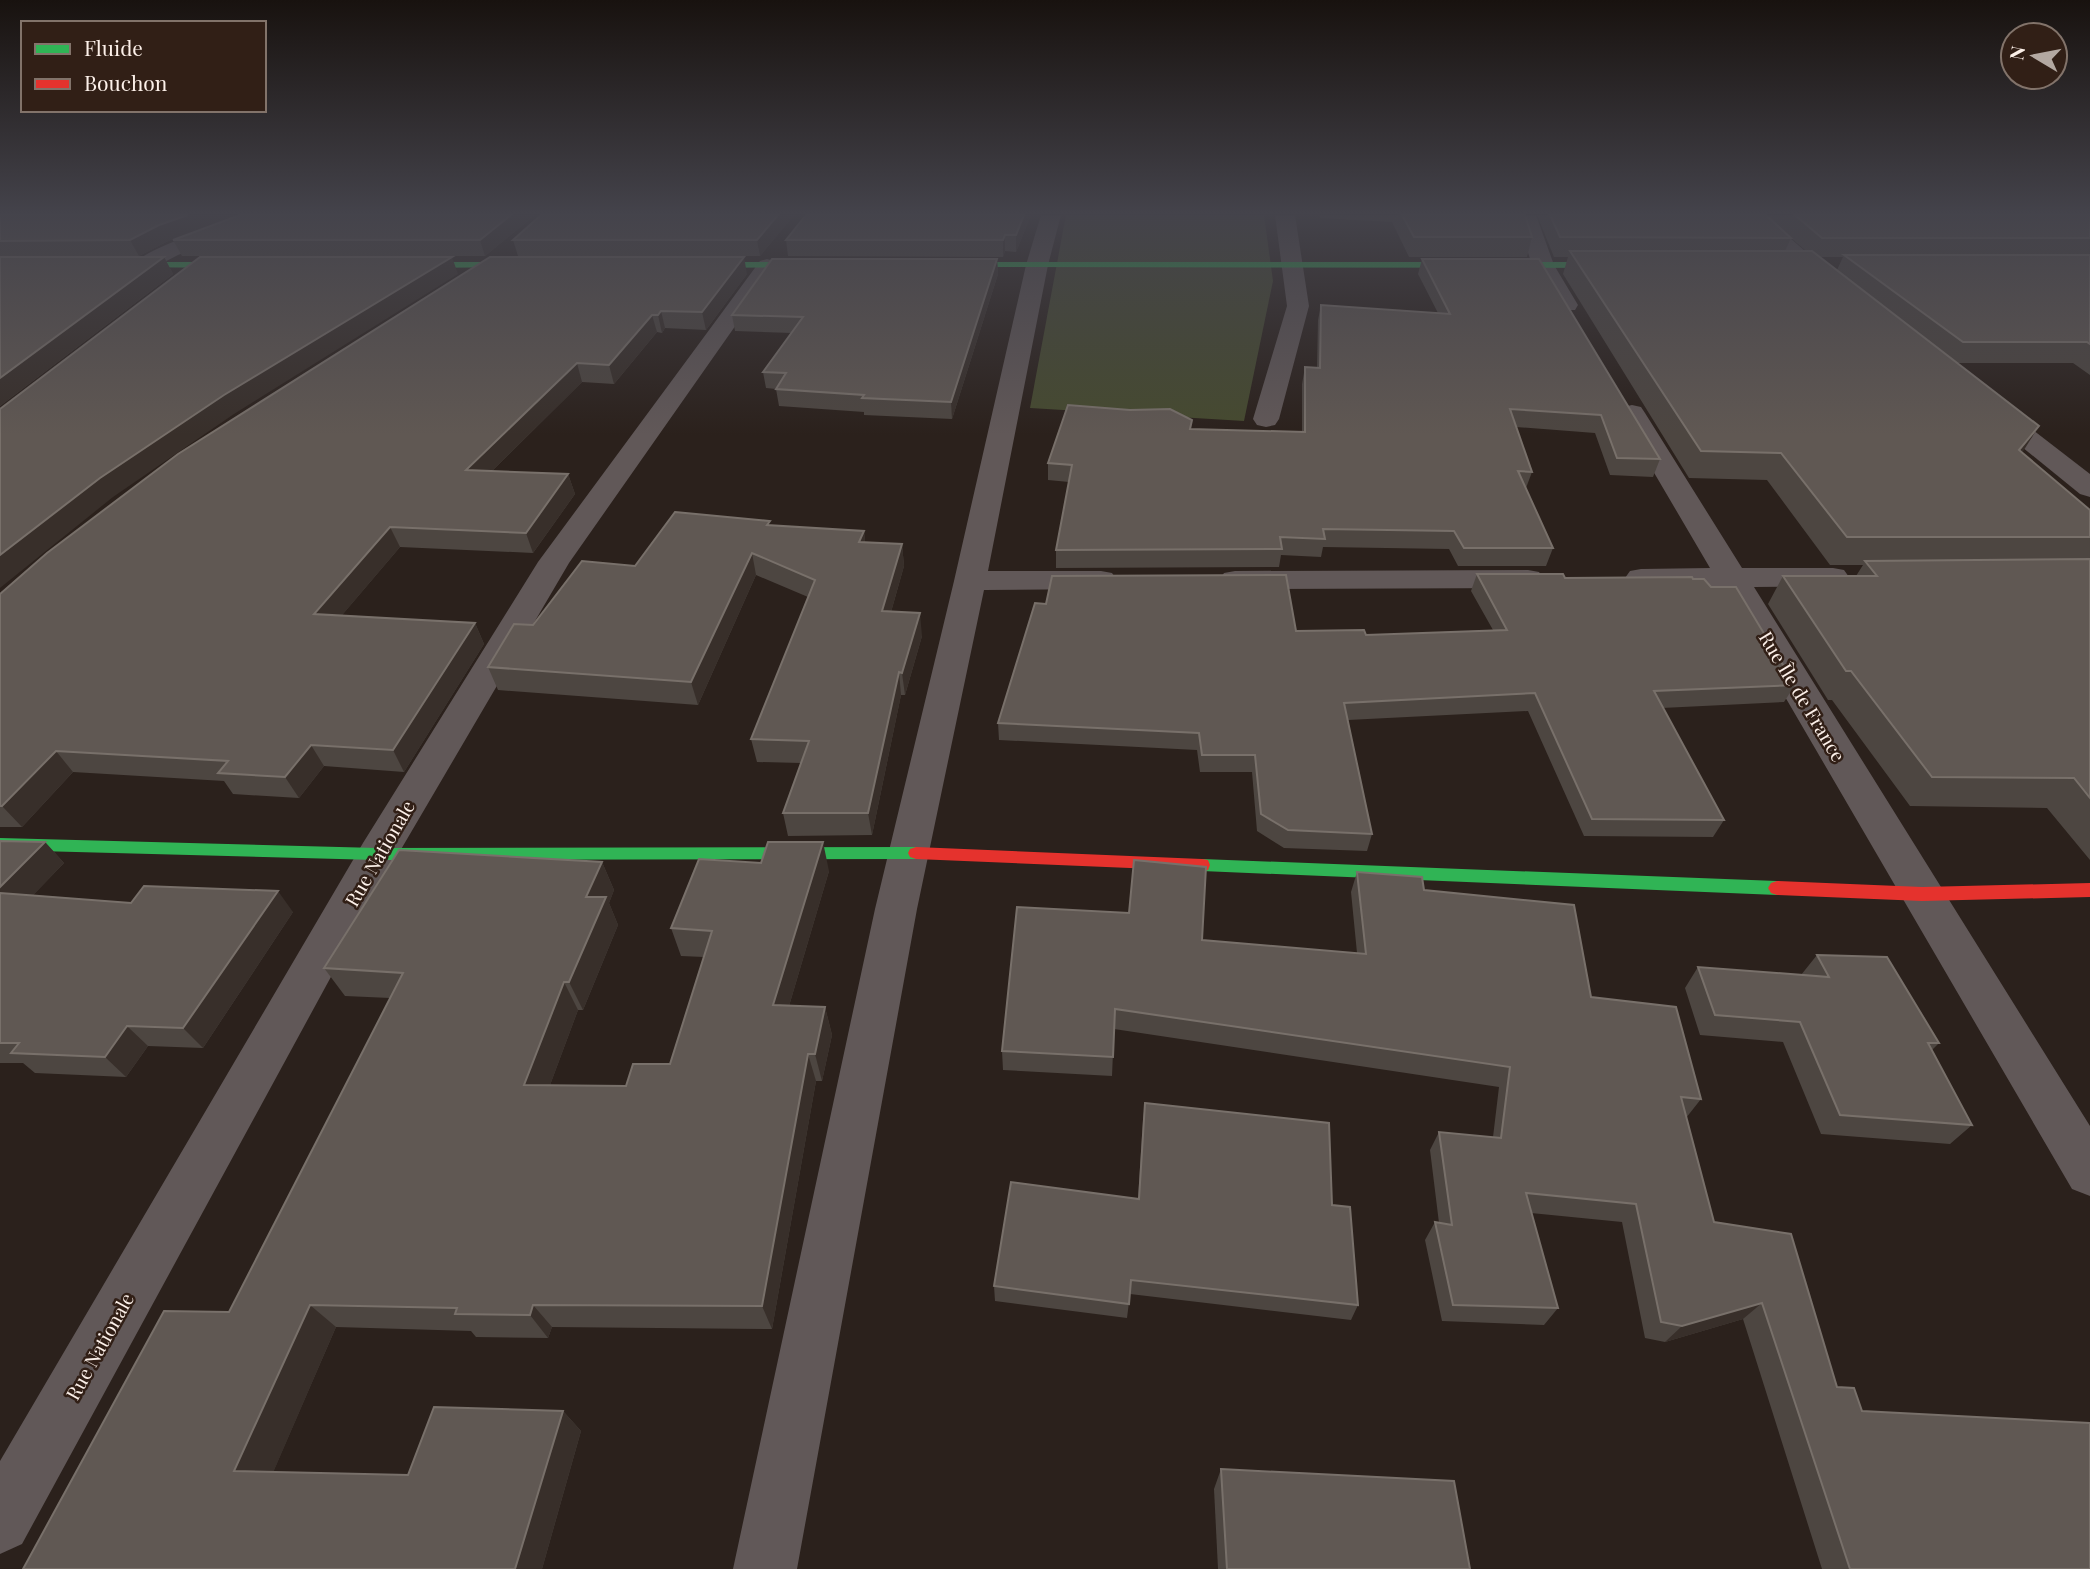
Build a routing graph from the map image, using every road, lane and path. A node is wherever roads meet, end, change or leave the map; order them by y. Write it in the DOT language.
graph roads {
  1 [pos="751,288"];
  2 [pos="1032,288"];
  3 [pos="1295,288"];
  4 [pos="1556,288"];
  5 [pos="1836,288"];
  6 [pos="1851,300"];
  7 [pos="1585,335"];
  8 [pos="1613,382"];
  9 [pos="1970,394"];
  10 [pos="1266,419"];
  11 [pos="2090,488"];
  12 [pos="1856,577"];
  13 [pos="1607,578"];
  14 [pos="1732,578"];
  15 [pos="1552,579"];
  16 [pos="970,580"];
  17 [pos="1136,580"];
  18 [pos="1206,580"];
  19 [pos="0,844"];
  20 [pos="909,853"];
  21 [pos="377,854"];
  22 [pos="2090,891"];
  23 [pos="1922,894"];
  24 [pos="2090,1172"];
  25 [pos="0,1522"];
  26 [pos="765,1569"];
  1 -- 21 [label="street, Rue Nationale"];
  2 -- 16 [label="street"];
  3 -- 10 [label="street"];
  4 -- 7 [label="street"];
  5 -- 6 [label="street"];
  8 -- 14 [label="street, Rue Île de France"];
  9 -- 11 [label="street"];
  12 -- 14 [label="street"];
  13 -- 14 [label="street"];
  14 -- 23 [label="street, Rue Île de France"];
  15 -- 18 [label="street"];
  16 -- 17 [label="street"];
  16 -- 20 [label="street"];
  19 -- 21 [label="street"];
  20 -- 21 [label="street"];
  20 -- 23 [label="street"];
  20 -- 26 [label="street"];
  21 -- 25 [label="street, Rue Nationale"];
  22 -- 23 [label="street"];
  23 -- 24 [label="street, Rue Île de France"];
}
